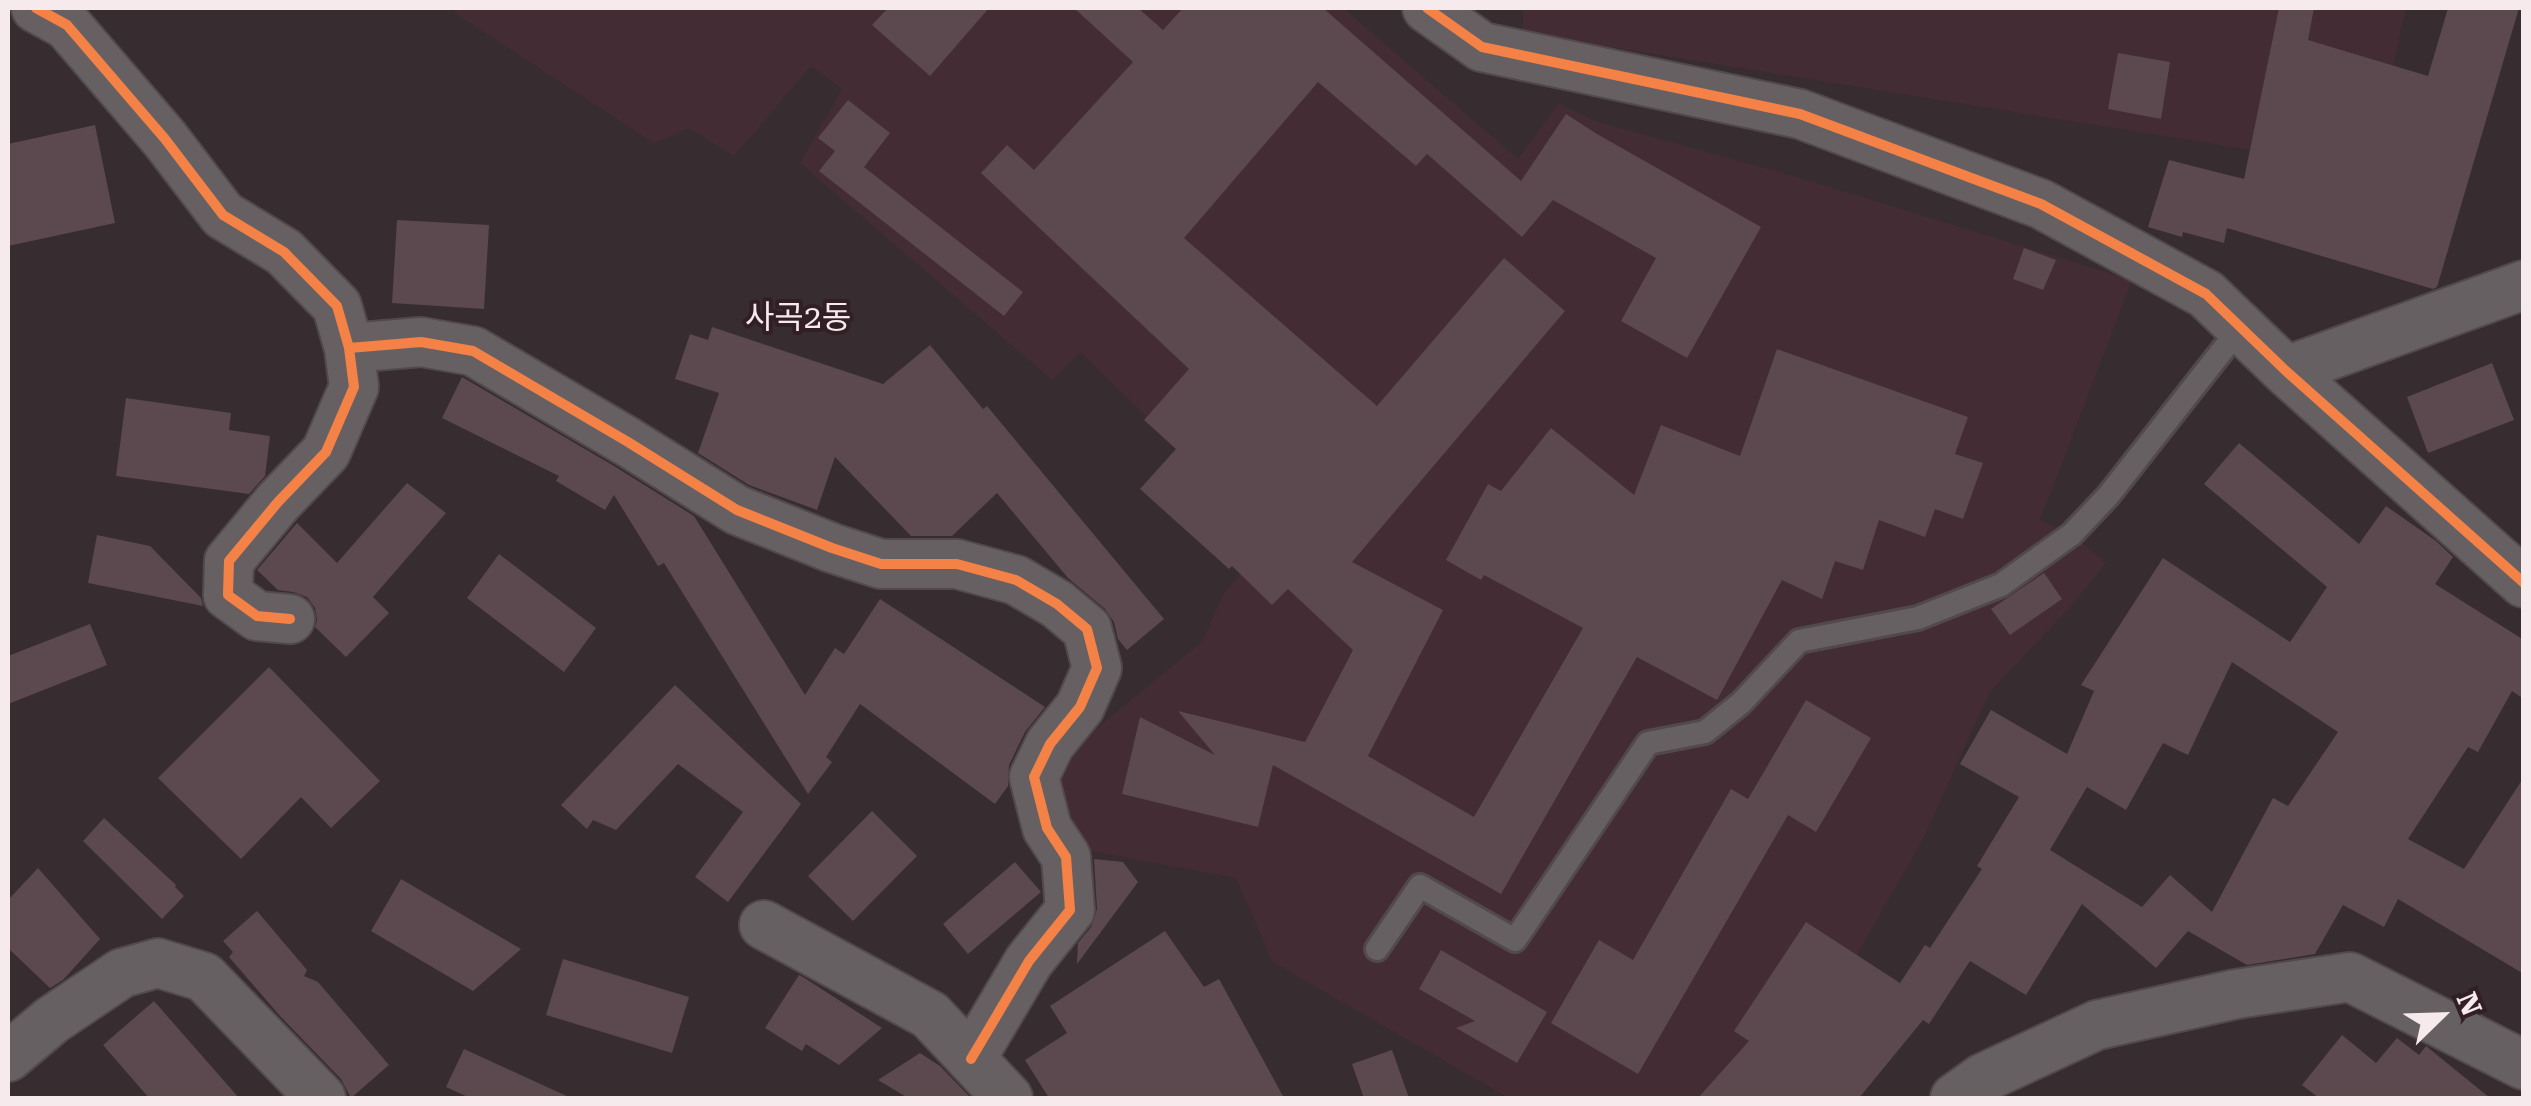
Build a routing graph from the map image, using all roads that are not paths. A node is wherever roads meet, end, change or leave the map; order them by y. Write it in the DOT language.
graph roads {
  1 [pos="36,8"];
  2 [pos="1427,8"];
  3 [pos="2524,286"];
  4 [pos="2240,328"];
  5 [pos="349,348"];
  6 [pos="2286,371"];
  7 [pos="2524,583"];
  8 [pos="290,620"];
  9 [pos="764,924"];
  10 [pos="1377,949"];
  11 [pos="8,1058"];
  12 [pos="970,1059"];
  13 [pos="2524,1065"];
  14 [pos="321,1098"];
  15 [pos="1008,1098"];
  16 [pos="1954,1098"];
  1 -- 5 [label="street"];
  2 -- 4 [label="street"];
  3 -- 6 [label="street"];
  4 -- 6 [label="street"];
  4 -- 10 [label="lane"];
  5 -- 8 [label="street"];
  5 -- 12 [label="street"];
  6 -- 7 [label="street"];
  9 -- 12 [label="street"];
  11 -- 14 [label="street"];
  12 -- 15 [label="street"];
  13 -- 16 [label="street"];
}
